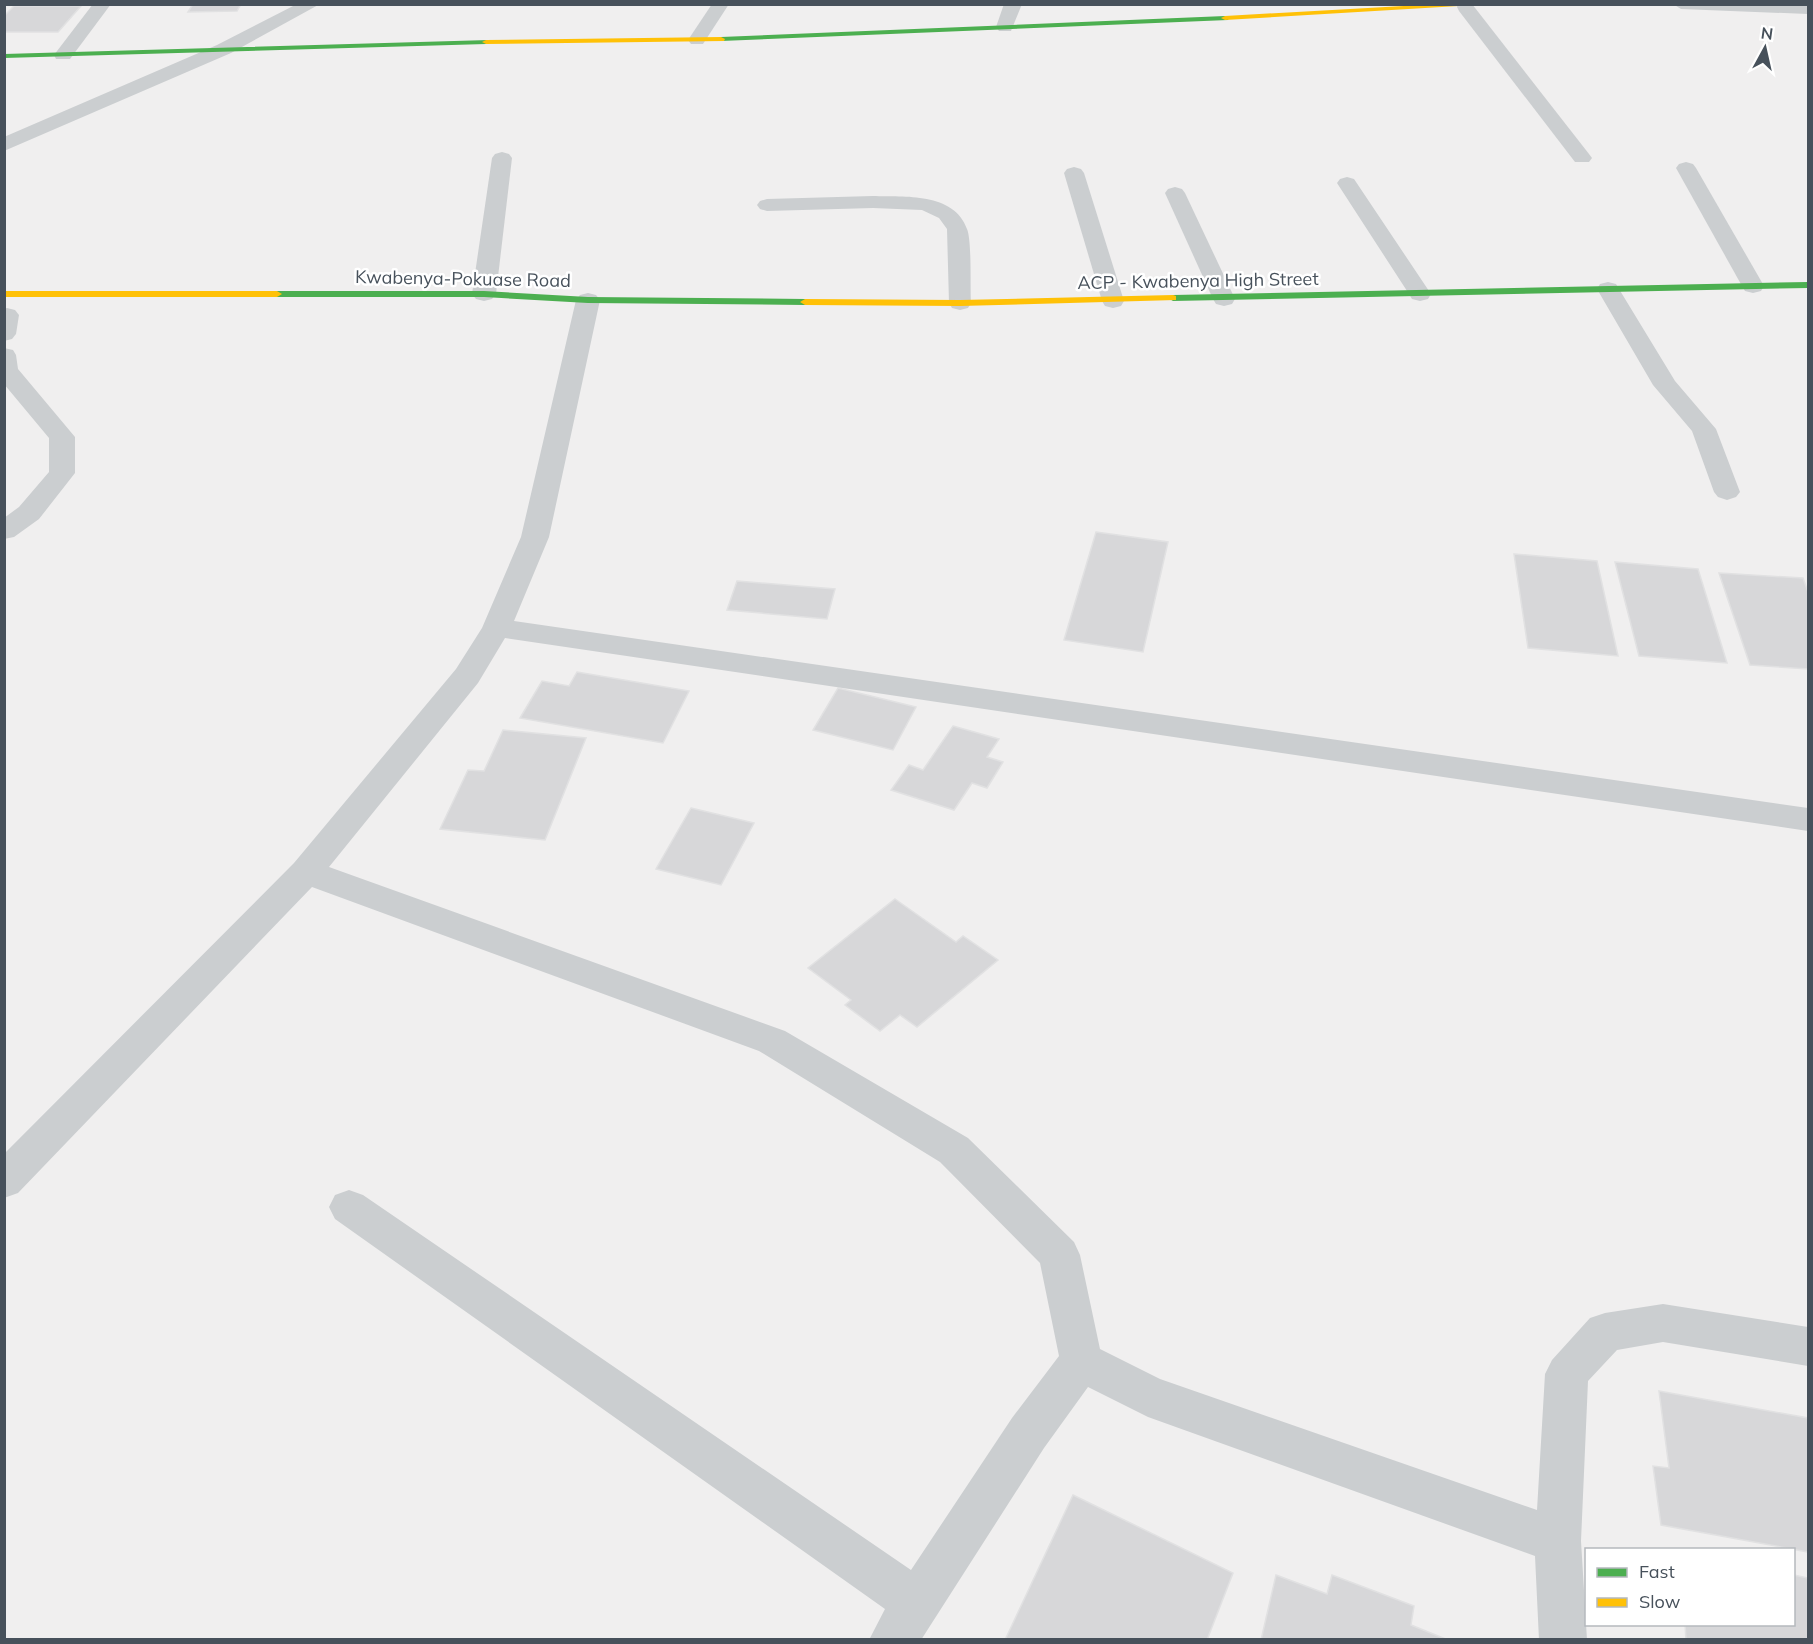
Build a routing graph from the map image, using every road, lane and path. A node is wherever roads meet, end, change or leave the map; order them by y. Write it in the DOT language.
graph roads {
  1 [pos="103,4"];
  2 [pos="312,4"];
  3 [pos="722,4"];
  4 [pos="1013,4"];
  5 [pos="1489,4"];
  6 [pos="1681,4"];
  7 [pos="1464,5"];
  8 [pos="1809,9"];
  9 [pos="1005,27"];
  10 [pos="697,40"];
  11 [pos="224,49"];
  12 [pos="63,55"];
  13 [pos="4,56"];
  14 [pos="4,145"];
  15 [pos="502,158"];
  16 [pos="1582,158"];
  17 [pos="1686,168"];
  18 [pos="1074,173"];
  19 [pos="1347,183"];
  20 [pos="1175,193"];
  21 [pos="767,205"];
  22 [pos="1809,285"];
  23 [pos="1753,286"];
  24 [pos="1608,289"];
  25 [pos="1420,294"];
  26 [pos="1224,299"];
  27 [pos="588,300"];
  28 [pos="1113,301"];
  29 [pos="486,302"];
  30 [pos="960,303"];
  31 [pos="8,314"];
  32 [pos="4,355"];
  33 [pos="1727,492"];
  34 [pos="4,531"];
  35 [pos="497,628"];
  36 [pos="1809,819"];
  37 [pos="306,872"];
  38 [pos="4,1180"];
  39 [pos="348,1207"];
  40 [pos="1809,1346"];
  41 [pos="1081,1361"];
  42 [pos="1558,1541"];
  43 [pos="916,1602"];
  44 [pos="893,1640"];
  45 [pos="1563,1640"];
  1 -- 12 [label="street"];
  2 -- 11 [label="street"];
  3 -- 10 [label="street"];
  4 -- 9 [label="street"];
  5 -- 7 [label="street"];
  6 -- 8 [label="street"];
  7 -- 9 [label="street"];
  7 -- 16 [label="lane"];
  9 -- 10 [label="street"];
  10 -- 11 [label="street"];
  11 -- 12 [label="street"];
  11 -- 14 [label="street"];
  12 -- 13 [label="street"];
  15 -- 29 [label="street"];
  17 -- 23 [label="lane"];
  18 -- 28 [label="lane"];
  19 -- 25 [label="lane"];
  20 -- 26 [label="lane"];
  21 -- 30 [label="lane"];
  22 -- 23 [label="street, ACP - Kwabenya High Street"];
  23 -- 24 [label="street, ACP - Kwabenya High Street"];
  24 -- 25 [label="street, ACP - Kwabenya High Street"];
  24 -- 33 [label="lane"];
  25 -- 26 [label="street, ACP - Kwabenya High Street"];
  26 -- 28 [label="street, ACP - Kwabenya High Street"];
  27 -- 29 [label="street, Kwabenya-Pokuase Road"];
  27 -- 30 [label="street, ACP - Kwabenya High Street"];
  27 -- 35 [label="street"];
  28 -- 30 [label="street, ACP - Kwabenya High Street"];
  29 -- 31 [label="street, Kwabenya-Pokuase Road"];
  32 -- 34 [label="street"];
  35 -- 36 [label="street"];
  35 -- 37 [label="street"];
  37 -- 38 [label="street"];
  37 -- 41 [label="street"];
  39 -- 43 [label="street"];
  40 -- 42 [label="street"];
  41 -- 42 [label="street"];
  41 -- 43 [label="street"];
  42 -- 45 [label="street"];
  43 -- 44 [label="street"];
}
